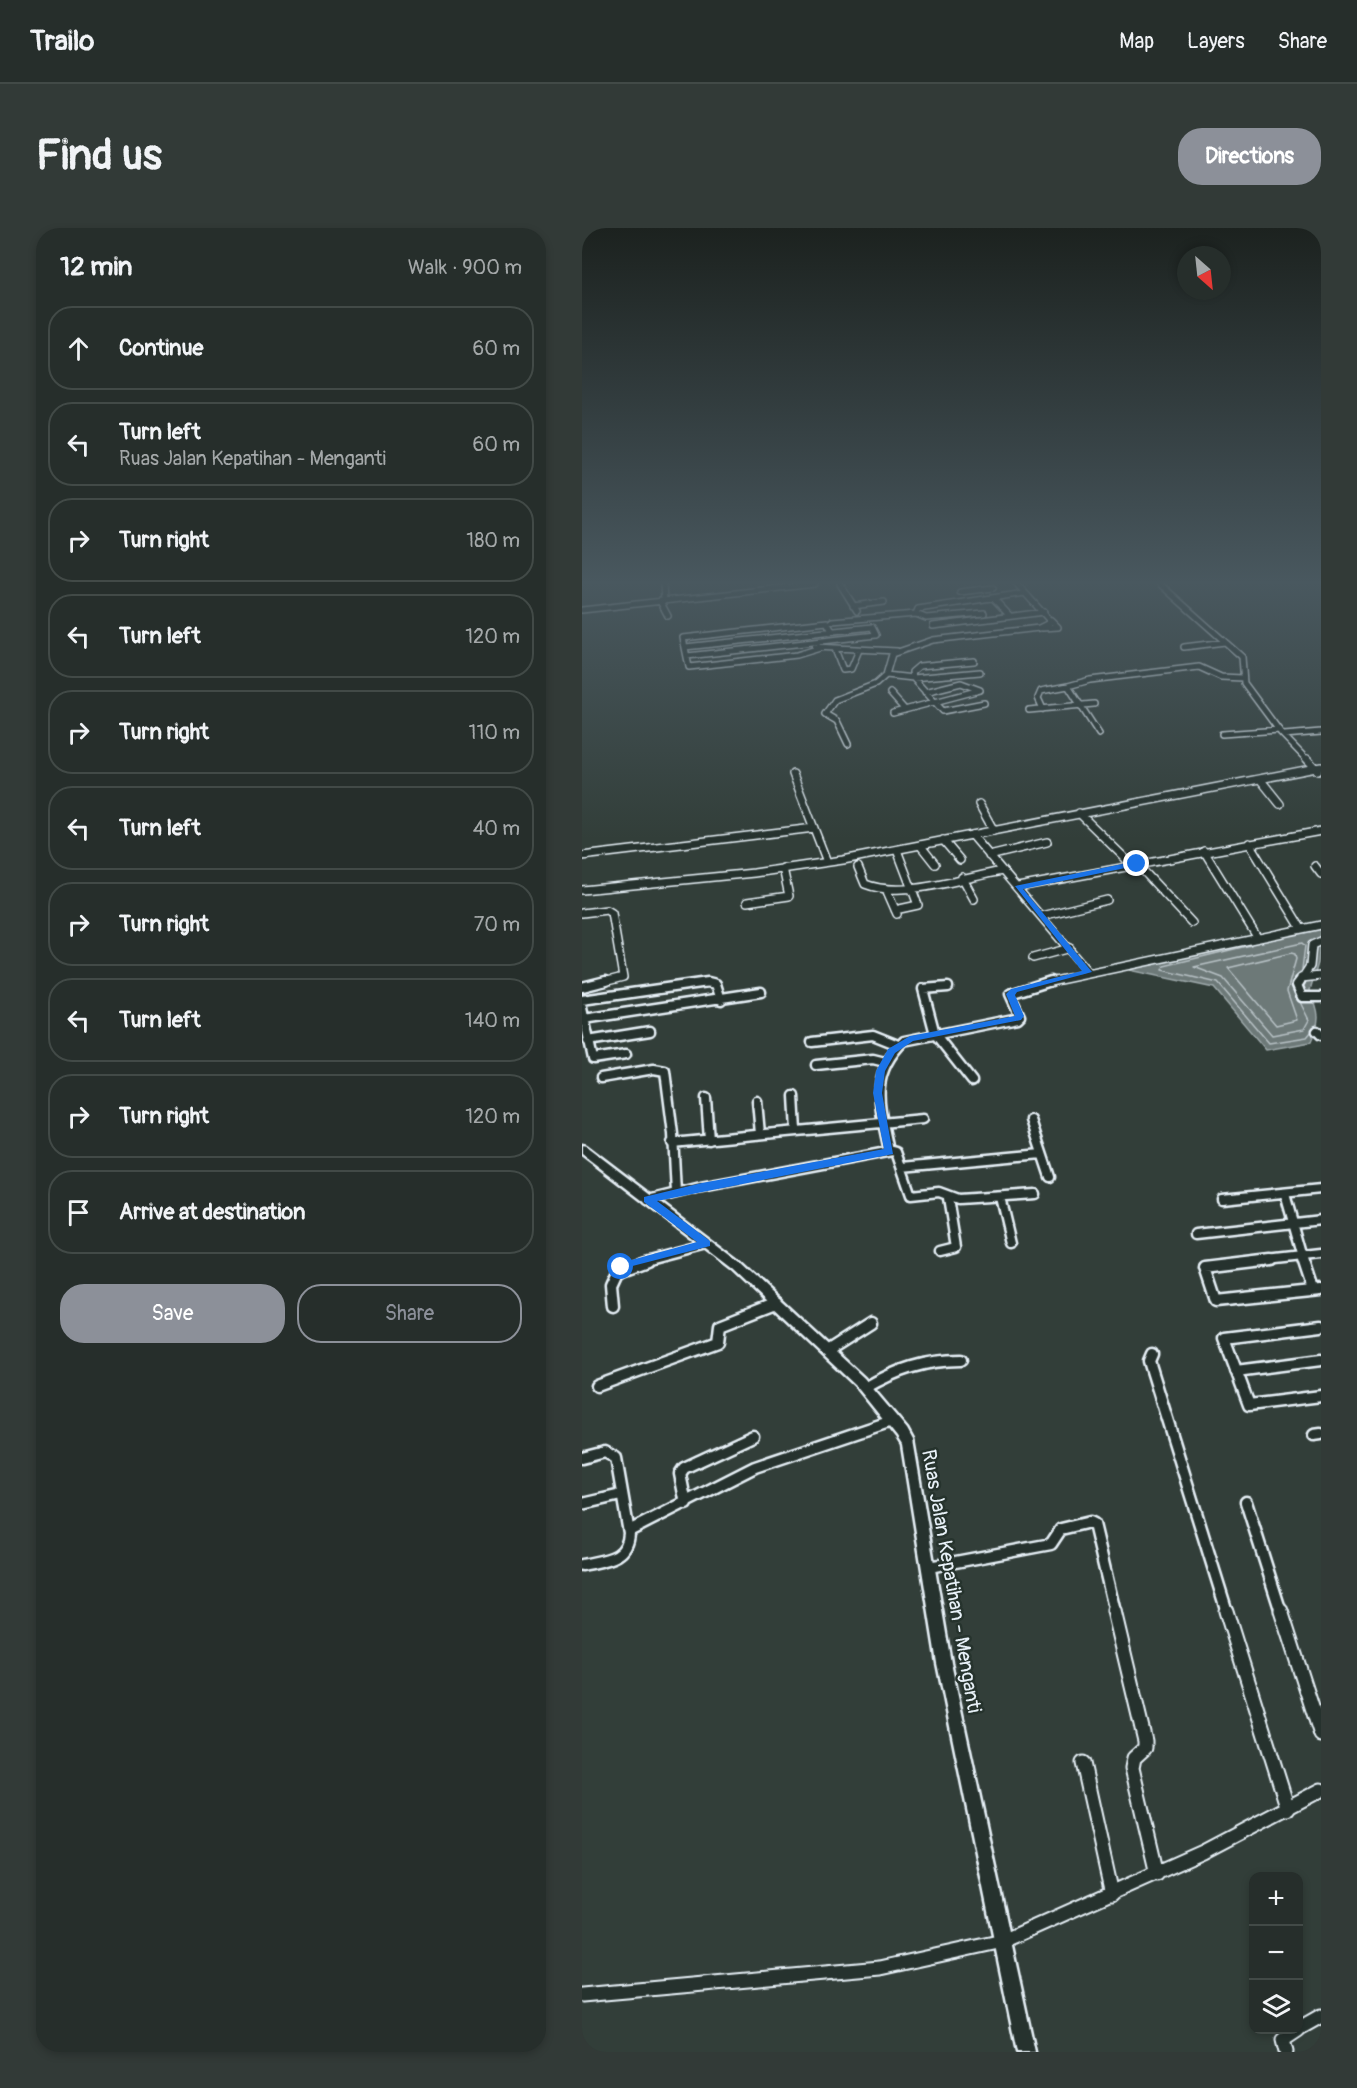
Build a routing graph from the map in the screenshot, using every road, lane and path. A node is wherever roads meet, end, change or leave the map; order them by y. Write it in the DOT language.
graph roads {
  1 [pos="888,669"];
  2 [pos="915,669"];
  3 [pos="1181,669"];
  4 [pos="1204,669"];
  5 [pos="1243,669"];
  6 [pos="980,672"];
  7 [pos="886,675"];
  8 [pos="913,678"];
  9 [pos="1243,678"];
  10 [pos="1068,686"];
  11 [pos="925,692"];
  12 [pos="890,693"];
  13 [pos="934,703"];
  14 [pos="984,703"];
  15 [pos="1094,704"];
  16 [pos="1082,705"];
  17 [pos="1043,709"];
  18 [pos="905,710"];
  19 [pos="1029,710"];
  20 [pos="893,713"];
  21 [pos="1321,732"];
  22 [pos="1281,733"];
  23 [pos="1099,734"];
  24 [pos="1222,734"];
  25 [pos="848,744"];
  26 [pos="1318,768"];
  27 [pos="1321,773"];
  28 [pos="793,774"];
  29 [pos="1260,779"];
  30 [pos="980,804"];
  31 [pos="1280,804"];
  32 [pos="1079,813"];
  33 [pos="814,828"];
  34 [pos="993,831"];
  35 [pos="1321,831"];
  36 [pos="972,835"];
  37 [pos="943,840"];
  38 [pos="1047,842"];
  39 [pos="1249,843"];
  40 [pos="920,845"];
  41 [pos="897,849"];
  42 [pos="1204,851"];
  43 [pos="582,856"];
  44 [pos="989,856"];
  45 [pos="960,860"];
  46 [pos="827,862"];
  47 [pos="935,864"];
  48 [pos="1134,864"];
  49 [pos="1315,866"];
  50 [pos="858,867"];
  51 [pos="783,868"];
  52 [pos="1002,871"];
  53 [pos="1321,874"];
  54 [pos="962,877"];
  55 [pos="1018,887"];
  56 [pos="910,888"];
  57 [pos="886,889"];
  58 [pos="582,890"];
  59 [pos="974,899"];
  60 [pos="1107,900"];
  61 [pos="747,902"];
  62 [pos="582,914"];
  63 [pos="1042,915"];
  64 [pos="1192,923"];
  65 [pos="1321,925"];
  66 [pos="1301,928"];
  67 [pos="1257,937"];
  68 [pos="1321,941"];
  69 [pos="1070,948"];
  70 [pos="1033,958"];
  71 [pos="1088,972"];
  72 [pos="1321,976"];
  73 [pos="1301,978"];
  74 [pos="582,987"];
  75 [pos="948,987"];
  76 [pos="761,992"];
  77 [pos="1321,998"];
  78 [pos="582,1000"];
  79 [pos="721,1000"];
  80 [pos="582,1008"];
  81 [pos="584,1019"];
  82 [pos="650,1031"];
  83 [pos="936,1034"];
  84 [pos="588,1041"];
  85 [pos="812,1042"];
  86 [pos="898,1046"];
  87 [pos="626,1054"];
  88 [pos="885,1062"];
  89 [pos="816,1065"];
  90 [pos="601,1078"];
  91 [pos="972,1082"];
  92 [pos="794,1096"];
  93 [pos="706,1098"];
  94 [pos="757,1101"];
  95 [pos="923,1119"];
  96 [pos="1031,1120"];
  97 [pos="884,1122"];
  98 [pos="796,1131"];
  99 [pos="760,1134"];
  100 [pos="709,1140"];
  101 [pos="672,1143"];
  102 [pos="582,1149"];
  103 [pos="889,1151"];
  104 [pos="1042,1154"];
  105 [pos="902,1167"];
  106 [pos="1050,1177"];
  107 [pos="1321,1189"];
  108 [pos="676,1193"];
  109 [pos="1035,1194"];
  110 [pos="1285,1194"];
  111 [pos="1000,1197"];
  112 [pos="948,1198"];
  113 [pos="648,1200"];
  114 [pos="1222,1200"];
  115 [pos="1321,1220"];
  116 [pos="1292,1223"];
  117 [pos="1196,1234"];
  118 [pos="1011,1243"];
  119 [pos="706,1244"];
  120 [pos="940,1251"];
  121 [pos="1321,1254"];
  122 [pos="1303,1257"];
  123 [pos="1317,1290"];
  124 [pos="776,1303"];
  125 [pos="613,1306"];
  126 [pos="871,1323"];
  127 [pos="1321,1326"];
  128 [pos="827,1351"];
  129 [pos="1152,1354"];
  130 [pos="961,1360"];
  131 [pos="1321,1360"];
  132 [pos="1236,1371"];
  133 [pos="597,1386"];
  134 [pos="865,1388"];
  135 [pos="1321,1396"];
  136 [pos="892,1421"];
  137 [pos="753,1436"];
  138 [pos="582,1458"];
  139 [pos="621,1495"];
  140 [pos="1246,1502"];
  141 [pos="582,1504"];
  142 [pos="686,1504"];
  143 [pos="631,1530"];
  144 [pos="582,1565"];
  145 [pos="929,1567"];
  146 [pos="1321,1735"];
  147 [pos="1083,1763"];
  148 [pos="1321,1790"];
  149 [pos="1287,1809"];
  150 [pos="1157,1874"];
  151 [pos="1112,1894"];
  152 [pos="1003,1941"];
  153 [pos="582,1995"];
  154 [pos="1321,2016"];
  155 [pos="1303,2026"];
  156 [pos="1291,2034"];
  157 [pos="1026,2052"];
  158 [pos="1286,2052"];
  1 -- 7 [label="street"];
  2 -- 8 [label="street"];
  3 -- 10 [label="street"];
  4 -- 9 [label="street"];
  5 -- 9 [label="street"];
  6 -- 8 [label="street"];
  7 -- 8 [label="street"];
  7 -- 25 [label="street"];
  8 -- 11 [label="street"];
  9 -- 22 [label="street"];
  10 -- 16 [label="street"];
  10 -- 17 [label="street"];
  11 -- 13 [label="street"];
  11 -- 13 [label="street"];
  12 -- 18 [label="street"];
  13 -- 14 [label="street"];
  13 -- 18 [label="street"];
  15 -- 16 [label="street"];
  16 -- 17 [label="street"];
  16 -- 23 [label="street"];
  17 -- 19 [label="street"];
  18 -- 20 [label="street"];
  21 -- 22 [label="street"];
  22 -- 24 [label="street"];
  22 -- 26 [label="street"];
  26 -- 27 [label="street"];
  26 -- 29 [label="street"];
  28 -- 33 [label="street"];
  29 -- 31 [label="street"];
  29 -- 32 [label="street"];
  30 -- 34 [label="street"];
  32 -- 34 [label="street"];
  32 -- 48 [label="street"];
  33 -- 43 [label="street"];
  33 -- 46 [label="street"];
  34 -- 36 [label="street"];
  35 -- 39 [label="street"];
  36 -- 37 [label="street"];
  36 -- 44 [label="street"];
  37 -- 40 [label="street"];
  37 -- 45 [label="street"];
  38 -- 44 [label="street"];
  39 -- 42 [label="street"];
  39 -- 66 [label="street"];
  40 -- 41 [label="street"];
  40 -- 47 [label="street"];
  41 -- 46 [label="street"];
  41 -- 56 [label="street"];
  42 -- 48 [label="street"];
  42 -- 67 [label="street"];
  44 -- 52 [label="street"];
  46 -- 51 [label="street"];
  48 -- 55 [label="street"];
  48 -- 64 [label="street"];
  49 -- 53 [label="street"];
  50 -- 57 [label="street"];
  51 -- 58 [label="street"];
  51 -- 61 [label="street"];
  52 -- 54 [label="street"];
  52 -- 55 [label="street"];
  54 -- 56 [label="street"];
  54 -- 59 [label="street"];
  55 -- 63 [label="street"];
  56 -- 57 [label="street"];
  56 -- 57 [label="street"];
  60 -- 63 [label="street"];
  62 -- 74 [label="street"];
  63 -- 69 [label="street"];
  65 -- 66 [label="street"];
  66 -- 67 [label="street"];
  67 -- 71 [label="street"];
  68 -- 73 [label="street"];
  69 -- 70 [label="street"];
  69 -- 71 [label="street"];
  71 -- 83 [label="street"];
  72 -- 73 [label="street"];
  73 -- 77 [label="street"];
  75 -- 83 [label="street"];
  76 -- 79 [label="street"];
  78 -- 79 [label="street"];
  79 -- 81 [label="street"];
  80 -- 81 [label="street"];
  81 -- 84 [label="street"];
  82 -- 84 [label="street"];
  83 -- 86 [label="street"];
  83 -- 91 [label="street"];
  84 -- 87 [label="street"];
  85 -- 86 [label="street"];
  86 -- 88 [label="street"];
  88 -- 89 [label="street"];
  88 -- 97 [label="street"];
  90 -- 101 [label="street"];
  92 -- 98 [label="street"];
  93 -- 100 [label="street"];
  94 -- 99 [label="street"];
  95 -- 97 [label="street"];
  96 -- 104 [label="street"];
  97 -- 98 [label="street"];
  97 -- 103 [label="street"];
  98 -- 99 [label="street"];
  99 -- 100 [label="street"];
  100 -- 101 [label="street"];
  101 -- 108 [label="street"];
  102 -- 113 [label="main road, Ruas Jalan Kepatihan - Menganti"];
  103 -- 105 [label="street"];
  103 -- 108 [label="street"];
  104 -- 105 [label="street"];
  104 -- 106 [label="street"];
  105 -- 112 [label="street"];
  107 -- 110 [label="street"];
  108 -- 113 [label="street"];
  109 -- 111 [label="street"];
  110 -- 114 [label="street"];
  110 -- 116 [label="street"];
  111 -- 112 [label="street"];
  111 -- 118 [label="street"];
  112 -- 120 [label="street"];
  113 -- 119 [label="main road, Ruas Jalan Kepatihan - Menganti"];
  115 -- 116 [label="street"];
  116 -- 117 [label="street"];
  116 -- 122 [label="street"];
  119 -- 124 [label="main road, Ruas Jalan Kepatihan - Menganti"];
  119 -- 125 [label="street"];
  121 -- 122 [label="street"];
  122 -- 123 [label="street"];
  122 -- 123 [label="street"];
  124 -- 128 [label="main road, Ruas Jalan Kepatihan - Menganti"];
  124 -- 133 [label="street"];
  126 -- 128 [label="street"];
  127 -- 132 [label="street"];
  128 -- 134 [label="main road, Ruas Jalan Kepatihan - Menganti"];
  129 -- 149 [label="street"];
  130 -- 134 [label="street"];
  131 -- 132 [label="street"];
  132 -- 135 [label="street"];
  134 -- 136 [label="main road, Ruas Jalan Kepatihan - Menganti"];
  136 -- 142 [label="street"];
  136 -- 145 [label="main road, Ruas Jalan Kepatihan - Menganti"];
  137 -- 142 [label="street"];
  138 -- 139 [label="street"];
  139 -- 141 [label="street"];
  139 -- 143 [label="street"];
  140 -- 146 [label="street"];
  142 -- 143 [label="street"];
  143 -- 144 [label="street"];
  145 -- 150 [label="street"];
  145 -- 152 [label="main road, Ruas Jalan Kepatihan - Menganti"];
  147 -- 151 [label="street"];
  148 -- 149 [label="street"];
  149 -- 150 [label="street"];
  150 -- 151 [label="street"];
  151 -- 152 [label="street"];
  152 -- 153 [label="street"];
  152 -- 157 [label="main road, Ruas Jalan Kepatihan - Menganti"];
  154 -- 155 [label="street"];
  156 -- 158 [label="street"];
}
